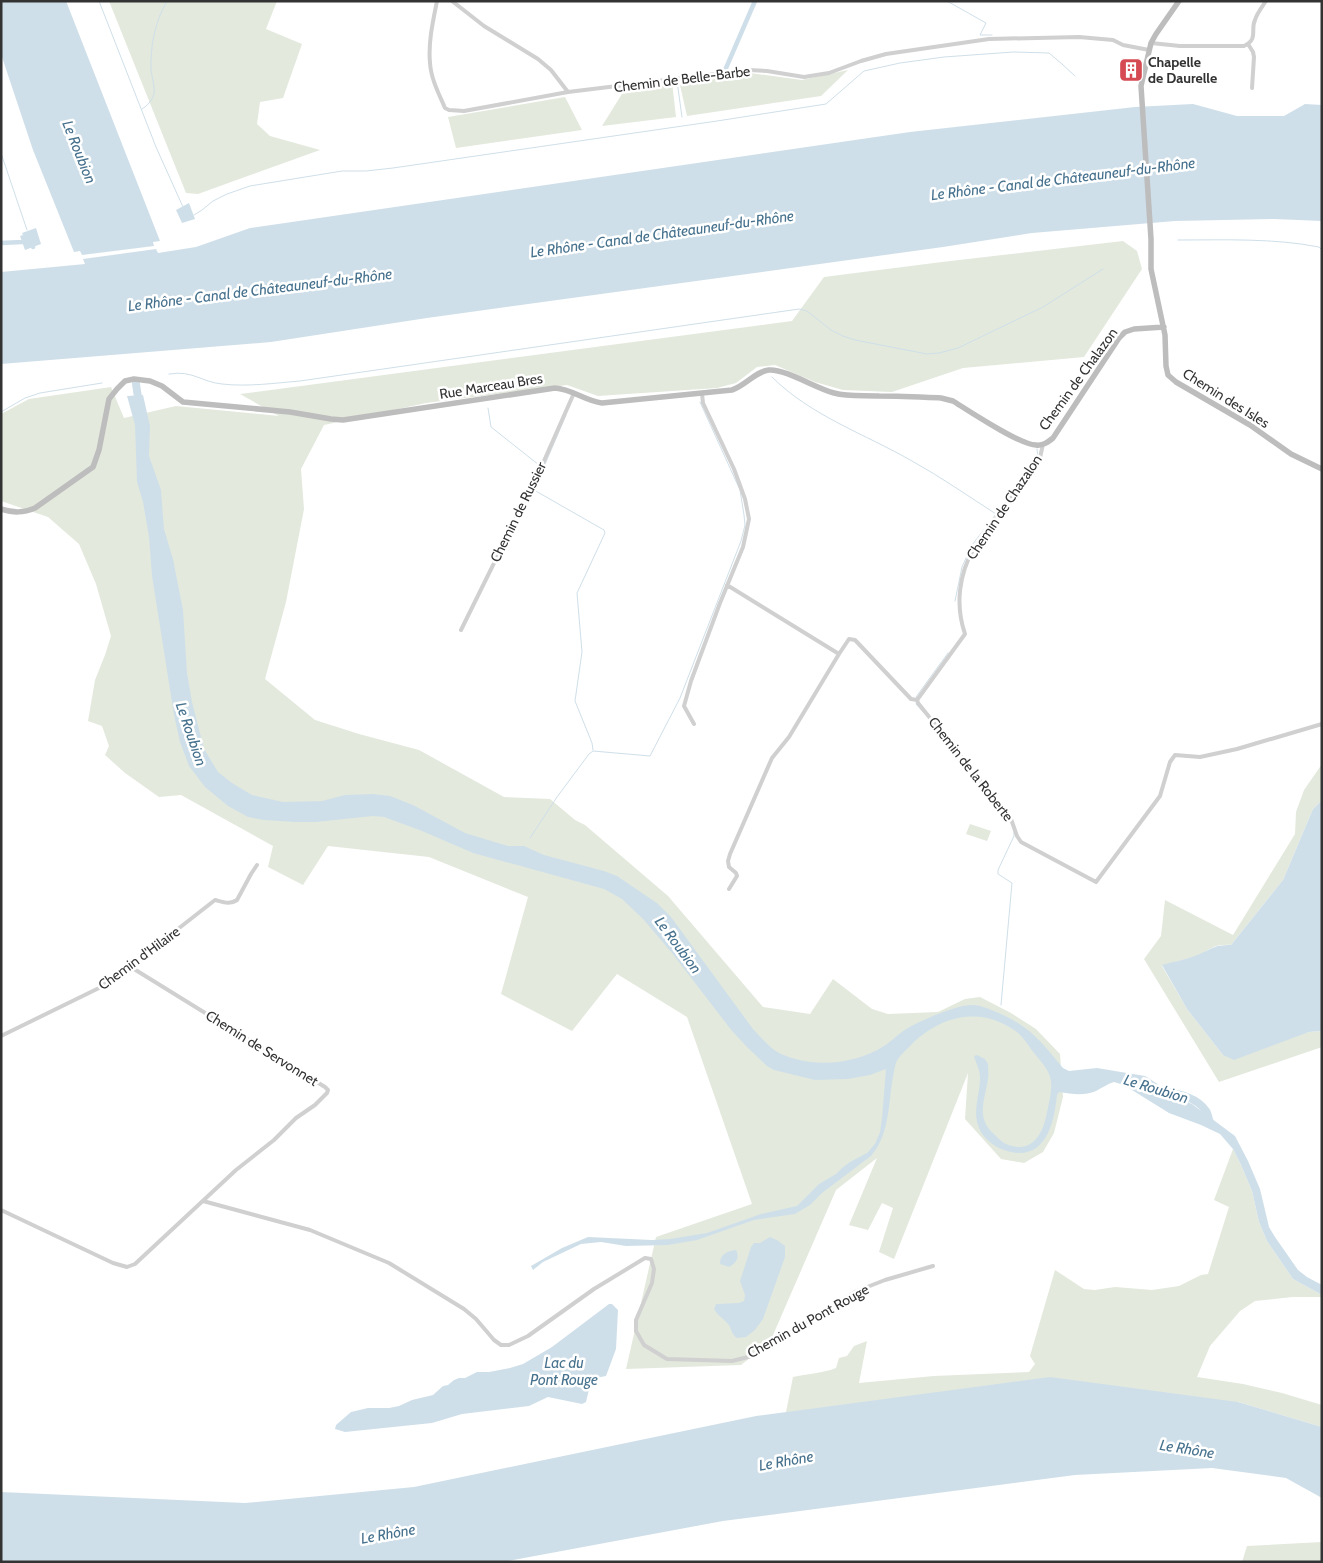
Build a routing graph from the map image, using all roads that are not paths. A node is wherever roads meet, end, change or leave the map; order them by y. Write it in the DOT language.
graph roads {
  1 [pos="437,1"];
  2 [pos="452,1"];
  3 [pos="1266,1"];
  4 [pos="1177,3"];
  5 [pos="1151,43"];
  6 [pos="1248,44"];
  7 [pos="1149,50"];
  8 [pos="1252,88"];
  9 [pos="568,92"];
  10 [pos="1164,327"];
  11 [pos="574,393"];
  12 [pos="702,394"];
  13 [pos="1043,444"];
  14 [pos="1322,469"];
  15 [pos="1,509"];
  16 [pos="727,585"];
  17 [pos="461,630"];
  18 [pos="839,654"];
  19 [pos="916,700"];
  20 [pos="694,724"];
  21 [pos="1322,724"];
  22 [pos="257,865"];
  23 [pos="729,889"];
  24 [pos="128,967"];
  25 [pos="1,1036"];
  26 [pos="203,1201"];
  27 [pos="1,1210"];
  28 [pos="933,1266"];
  1 -- 9 [label="street, Chemin de Belle-Barbe"];
  2 -- 9 [label="street"];
  3 -- 6 [label="street"];
  4 -- 5 [label="street, Chemin des Isles"];
  5 -- 6 [label="street"];
  5 -- 7 [label="street, Chemin des Isles"];
  6 -- 8 [label="street"];
  7 -- 9 [label="street, Chemin de Belle-Barbe"];
  7 -- 10 [label="street, Chemin des Isles"];
  10 -- 13 [label="street, Chemin de Chalazon"];
  10 -- 14 [label="street, Chemin des Isles"];
  11 -- 12 [label="street, Rue Marceau Bres"];
  11 -- 15 [label="street, Rue Marceau Bres"];
  11 -- 17 [label="street, Chemin de Russier"];
  12 -- 13 [label="street, Rue Marceau Bres"];
  12 -- 16 [label="street"];
  13 -- 19 [label="street, Chemin de Chazalon"];
  16 -- 18 [label="street"];
  16 -- 20 [label="street"];
  18 -- 19 [label="street"];
  18 -- 23 [label="street"];
  19 -- 21 [label="street, Chemin de la Roberte"];
  22 -- 24 [label="street, Chemin d'Hilaire"];
  24 -- 25 [label="street, Chemin d'Hilaire"];
  24 -- 26 [label="street, Chemin de Servonnet"];
  26 -- 27 [label="street"];
  26 -- 28 [label="street, Chemin du Pont Rouge"];
}
